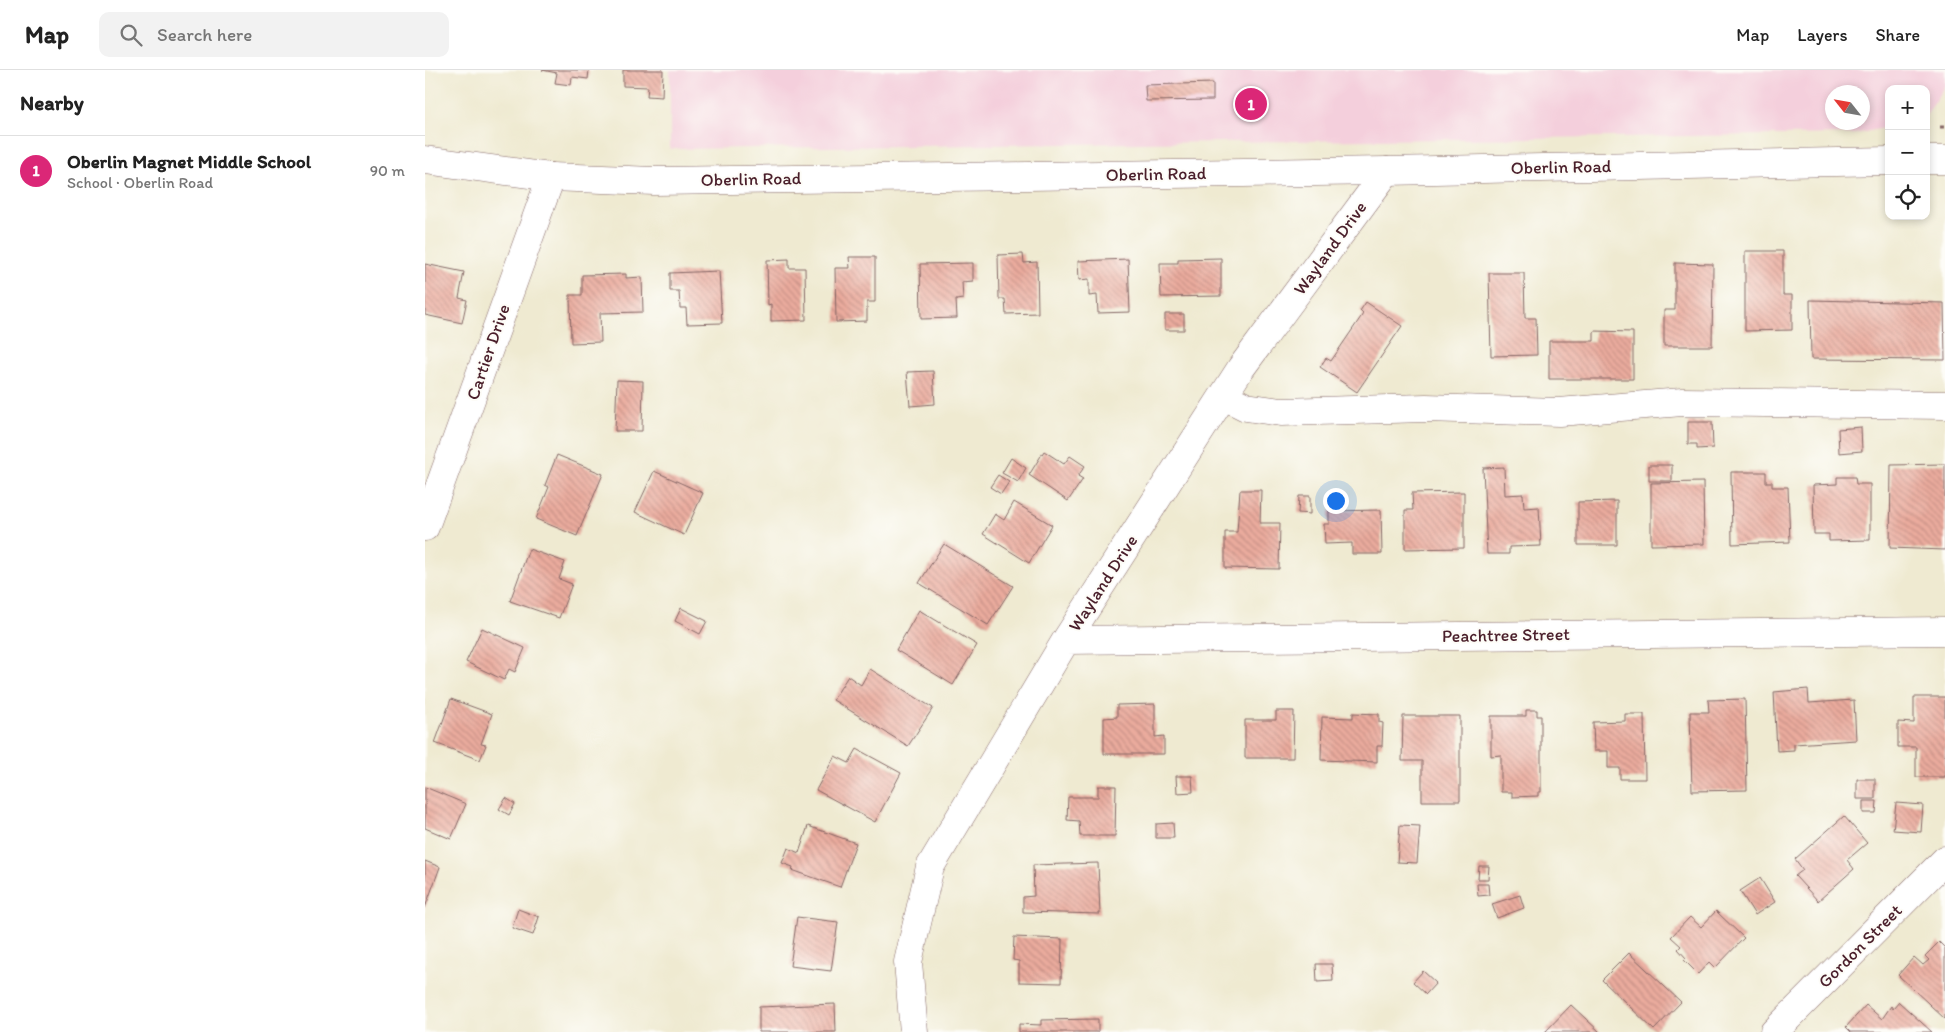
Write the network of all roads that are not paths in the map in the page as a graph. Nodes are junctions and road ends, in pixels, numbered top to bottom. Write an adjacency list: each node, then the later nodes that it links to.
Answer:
1 (425, 160): 6 (street, Oberlin Road)
2 (1930, 160): 3 (street)
3 (1945, 160)
4 (1885, 161): 5 (street, Oberlin Road)
5 (1387, 171): 6 (street, Oberlin Road); 7 (street, Wayland Drive)
6 (551, 177): 9 (street, Cartier Drive)
7 (1225, 396): 8 (street); 11 (street, Wayland Drive)
8 (1945, 405)
9 (425, 528)
10 (1945, 631): 11 (street, Peachtree Street)
11 (1066, 640): 13 (street, Wayland Drive)
12 (1945, 860): 14 (street, Gordon Street)
13 (914, 1032)
14 (1774, 1032)

